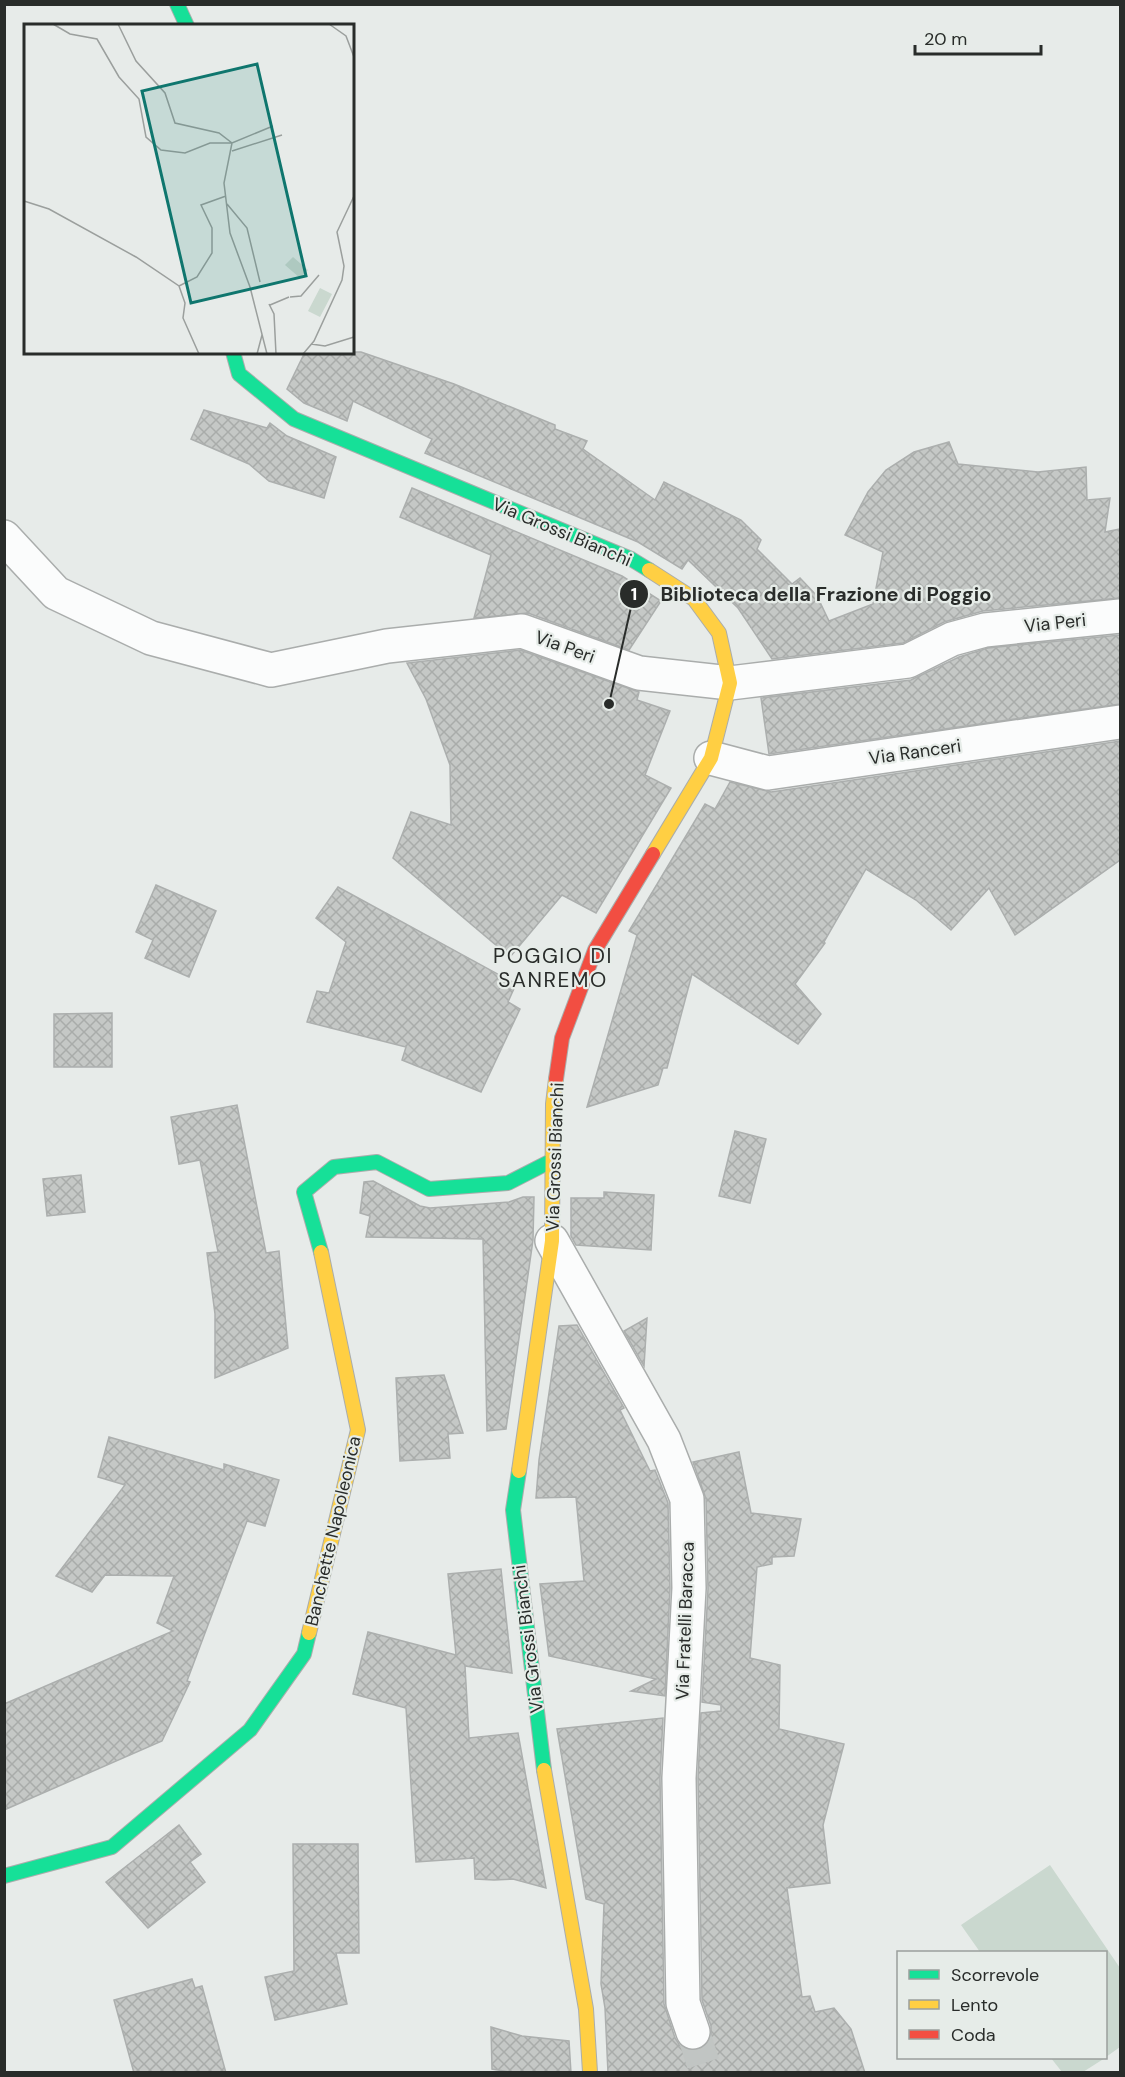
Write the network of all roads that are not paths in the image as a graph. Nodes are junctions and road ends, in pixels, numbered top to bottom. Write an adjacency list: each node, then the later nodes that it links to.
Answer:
1 (177, 4): 2 (main road)
2 (186, 24)
3 (233, 354): 6 (main road, Via Grossi Bianchi)
4 (4, 537): 6 (street, Via Peri)
5 (1120, 616): 6 (street, Via Peri)
6 (730, 683): 8 (main road, Via Grossi Bianchi)
7 (1120, 722): 8 (street, Via Ranceri)
8 (711, 758): 9 (main road, Via Grossi Bianchi)
9 (553, 1160): 10 (main road, Via Grossi Bianchi); 11 (main road, Banchette Napoleonica)
10 (552, 1241): 12 (street, Via Fratelli Baracca); 13 (main road, Via Grossi Bianchi)
11 (4, 1876)
12 (693, 2032)
13 (590, 2073)

